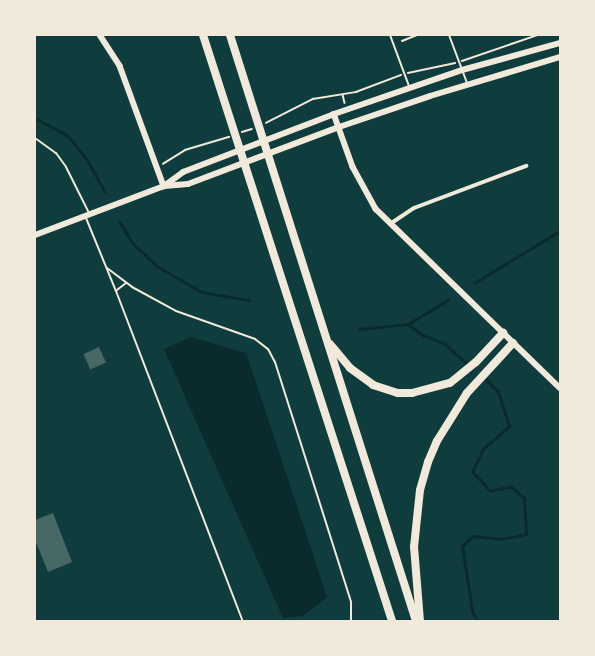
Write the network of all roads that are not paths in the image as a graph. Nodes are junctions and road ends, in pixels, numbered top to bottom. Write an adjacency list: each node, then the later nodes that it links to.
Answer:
1 (100, 35): 17 (street)
2 (203, 35): 30 (highway)
3 (230, 35): 25 (highway)
4 (390, 35): 12 (lane)
5 (417, 35): 7 (lane)
6 (449, 35): 10 (lane)
7 (402, 41)
8 (560, 43): 10 (main road)
9 (560, 57): 11 (main road)
10 (462, 70): 11 (lane); 12 (main road)
11 (467, 85): 14 (main road)
12 (409, 87): 13 (main road)
13 (334, 114): 14 (street); 17 (main road)
14 (339, 127): 17 (main road); 19 (street)
15 (35, 138): 18 (lane)
16 (526, 166): 19 (street)
17 (164, 186): 18 (main road)
18 (87, 215): 20 (main road); 21 (lane)
19 (390, 224): 24 (street)
20 (35, 235)
21 (107, 268): 22 (lane); 23 (lane)
22 (126, 283): 23 (lane); 29 (lane)
23 (116, 291): 28 (lane)
24 (502, 333): 25 (highway); 26 (street)
25 (326, 340): 31 (highway)
26 (513, 343): 27 (street); 32 (highway)
27 (560, 388)
28 (244, 621)
29 (351, 621)
30 (392, 621)
31 (416, 621)
32 (420, 621)

